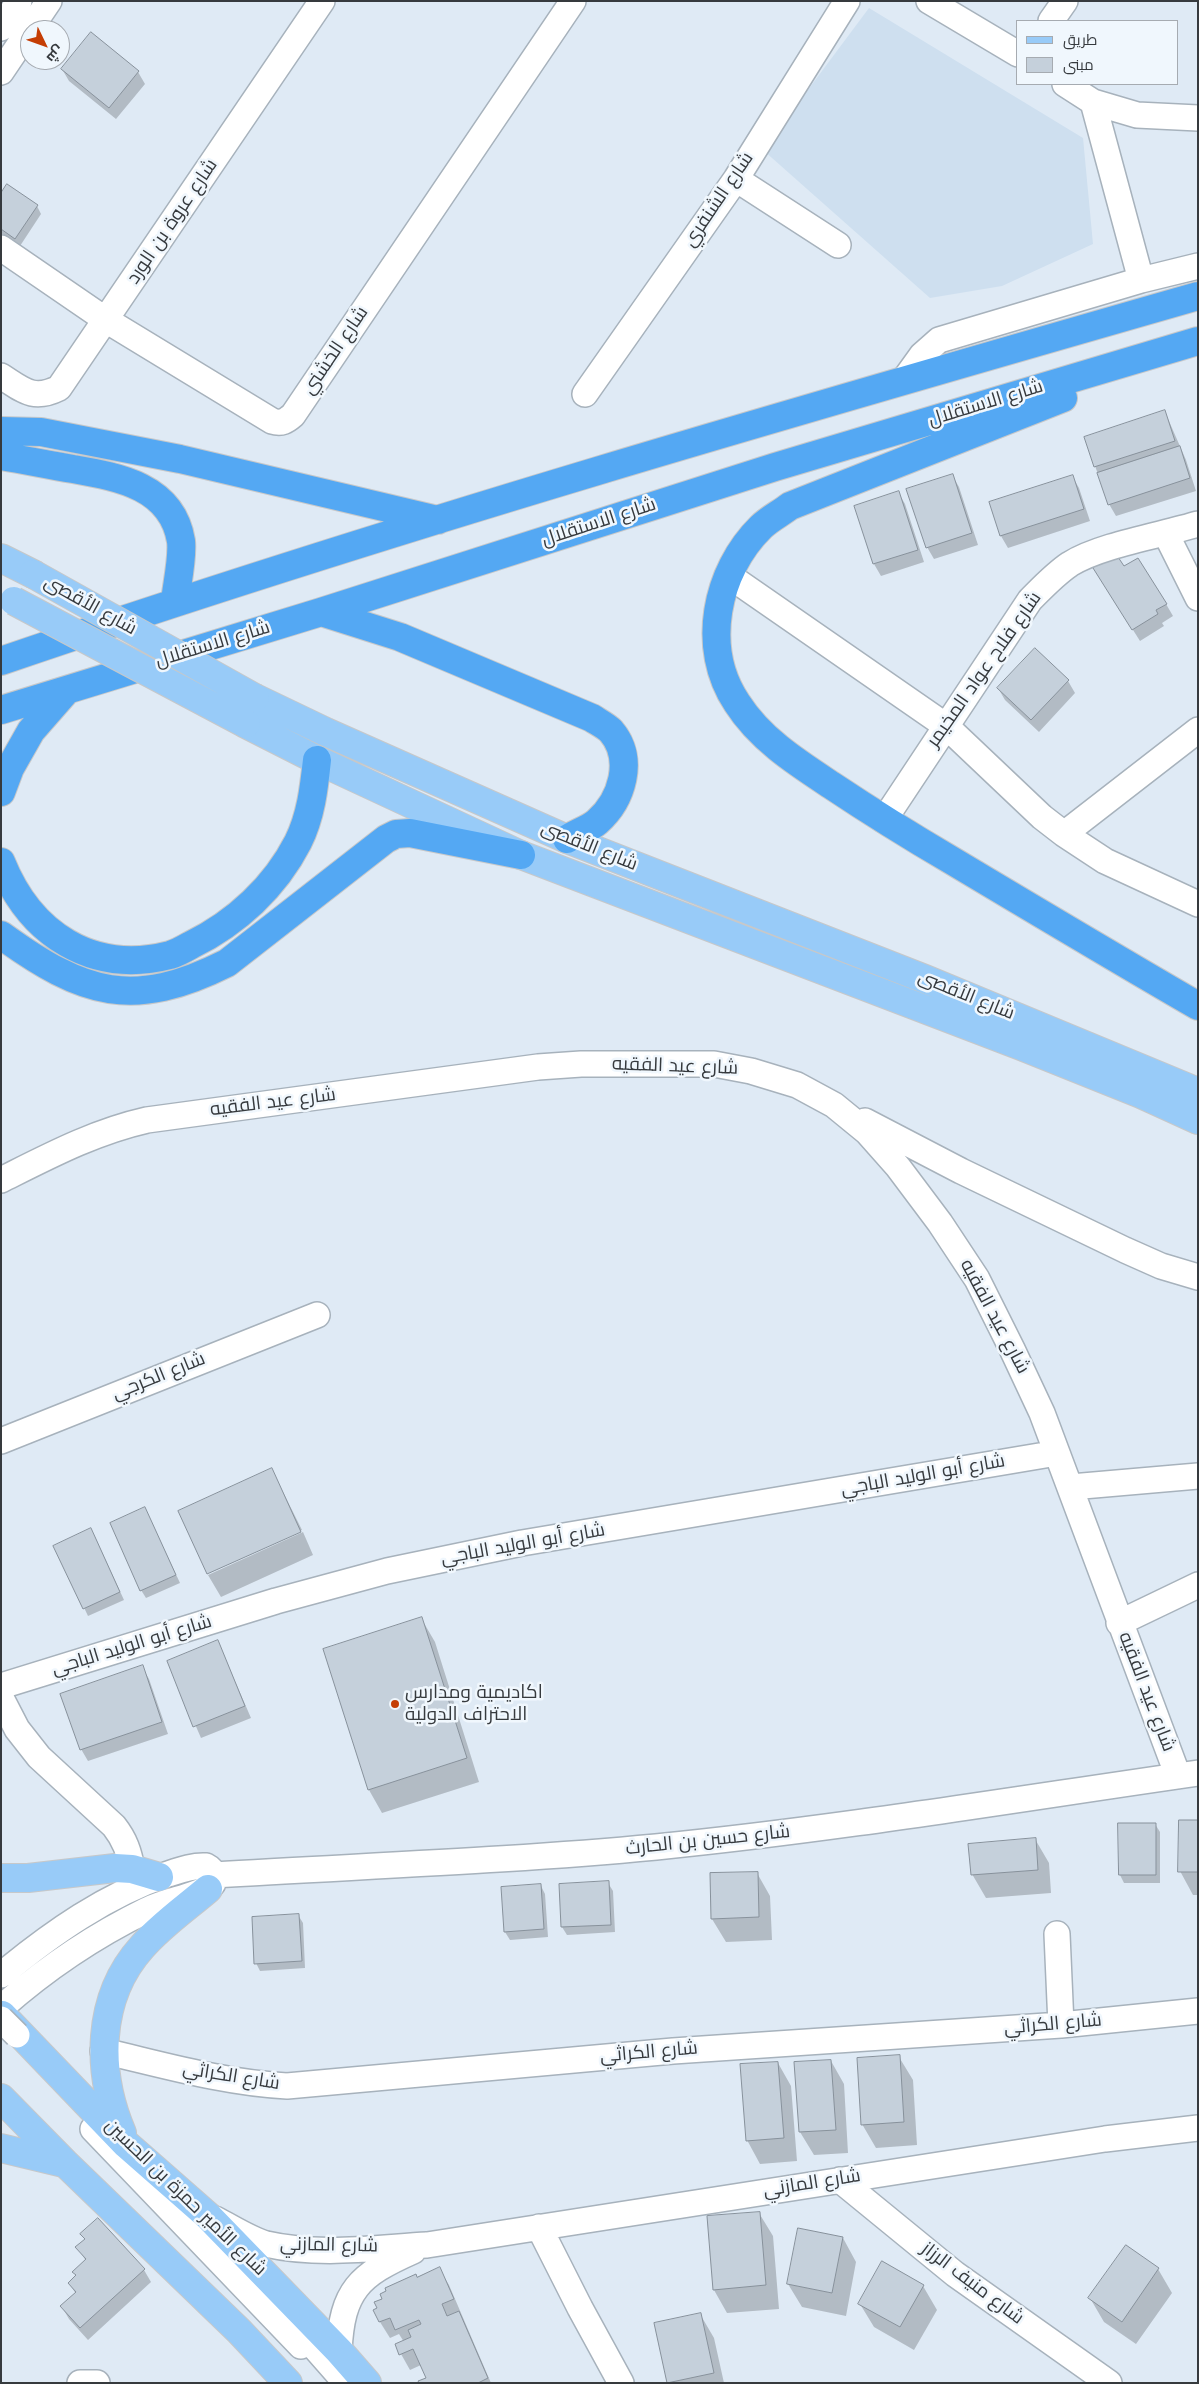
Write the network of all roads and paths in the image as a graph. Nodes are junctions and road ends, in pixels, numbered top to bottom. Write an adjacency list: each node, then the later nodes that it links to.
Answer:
1 (19, 1): 9 (street)
2 (49, 1): 11 (street)
3 (322, 1): 21 (street, شارع عروة بن الورد)
4 (573, 1): 21 (street, شارع الخشني)
5 (846, 1): 15 (street, شارع الشنفري)
6 (929, 1): 10 (street)
7 (1065, 1): 8 (street)
8 (1052, 20)
9 (1, 28)
10 (1016, 53)
11 (1, 72)
12 (1067, 85): 13 (street)
13 (1094, 102): 14 (street); 19 (street)
14 (1198, 118)
15 (736, 179): 16 (street); 26 (street, شارع الشنفري)
16 (838, 245)
17 (1, 248): 21 (street, شارع الخشني)
18 (1198, 266): 19 (street)
19 (1141, 280): 25 (street)
20 (1198, 296): 25 (highway)
21 (106, 320): 24 (street, شارع عروة بن الورد)
22 (1198, 341): 23 (highway, شارع الاستقلال)
23 (1118, 365): 33 (highway); 37 (highway, شارع الاستقلال)
24 (1, 376)
25 (904, 380): 29 (highway)
26 (585, 394)
27 (1, 431): 29 (highway)
28 (1, 456): 36 (highway)
29 (439, 520): 36 (highway)
30 (1198, 524): 31 (street, شارع فلاح عواد المخيمر)
31 (1166, 534): 35 (street); 41 (street, شارع فلاح عواد المخيمر)
32 (1, 558): 47 (main road, شارع الأقصى, bridge)
33 (728, 575): 41 (street); 45 (highway)
34 (8, 598): 43 (main road, شارع الأقصى, bridge)
35 (1198, 598)
36 (175, 601): 38 (highway)
37 (321, 612): 39 (highway, شارع الاستقلال); 47 (highway)
38 (1, 661)
39 (66, 690): 40 (highway, شارع الاستقلال); 44 (highway)
40 (1, 710)
41 (946, 726): 45 (street, شارع فلاح عواد المخيمر); 46 (street)
42 (1198, 730): 46 (street)
43 (317, 760): 48 (main road, شارع الأقصى); 49 (highway)
44 (1, 792)
45 (884, 820): 52 (highway)
46 (1064, 834): 50 (street)
47 (566, 839): 53 (main road, شارع الأقصى)
48 (521, 855): 51 (highway); 55 (main road, شارع الأقصى)
49 (1, 862)
50 (1198, 904)
51 (1, 936)
52 (1195, 1001)
53 (1198, 1092)
54 (834, 1105): 56 (street, شارع عيد الفقيه); 57 (street); 60 (street, شارع عيد الفقيه)
55 (1198, 1120)
56 (1, 1180)
57 (1198, 1278)
58 (317, 1315): 59 (street, شارع الكرجي)
59 (1, 1441)
60 (1057, 1453): 62 (street, شارع عيد الفقيه); 65 (street, شارع أبو الوليد الباجي)
61 (1198, 1476): 62 (street)
62 (1071, 1487): 64 (street, شارع عيد الفقيه)
63 (1198, 1586): 64 (street)
64 (1119, 1623): 67 (street, شارع عيد الفقيه)
65 (1, 1686)
66 (1, 1698): 68 (street)
67 (1188, 1775): 71 (street, شارع حسين بن الحارث)
68 (132, 1869): 69 (main road); 70 (main road)
69 (159, 1877): 71 (street, شارع حسين بن الحارث); 73 (street, شارع حسين بن الحارث)
70 (1, 1878)
71 (211, 1882): 74 (street, شارع حسين بن الحارث); 78 (main road)
72 (1057, 1934): 76 (street)
73 (1, 1975)
74 (1, 2008)
75 (1198, 2011): 76 (street, شارع الكراثي)
76 (1061, 2025): 78 (street, شارع الكراثي)
77 (6, 2029): 81 (main road, شارع الأمير حمزة بن الحسين); 92 (street); 93 (street)
78 (103, 2051): 81 (main road)
79 (1, 2098): 83 (main road)
80 (1198, 2128): 84 (street, شارع المازني)
81 (126, 2144): 85 (main road, شارع الأمير حمزة بن الحسين)
82 (1, 2148): 83 (main road)
83 (65, 2164): 91 (main road)
84 (840, 2180): 86 (street, شارع المازني); 96 (street, شارع منيف الرزاز)
85 (208, 2216): 87 (street, شارع المازني); 88 (main road, شارع الأمير حمزة بن الحسين)
86 (539, 2227): 87 (street, شارع المازني); 95 (street)
87 (427, 2245): 88 (street, شارع المازني)
88 (339, 2351): 94 (main road, شارع الأمير حمزة بن الحسين)
89 (80, 2383): 90 (street)
90 (97, 2383)
91 (288, 2383)
92 (333, 2383)
93 (346, 2383)
94 (367, 2383)
95 (621, 2383)
96 (1109, 2383)

